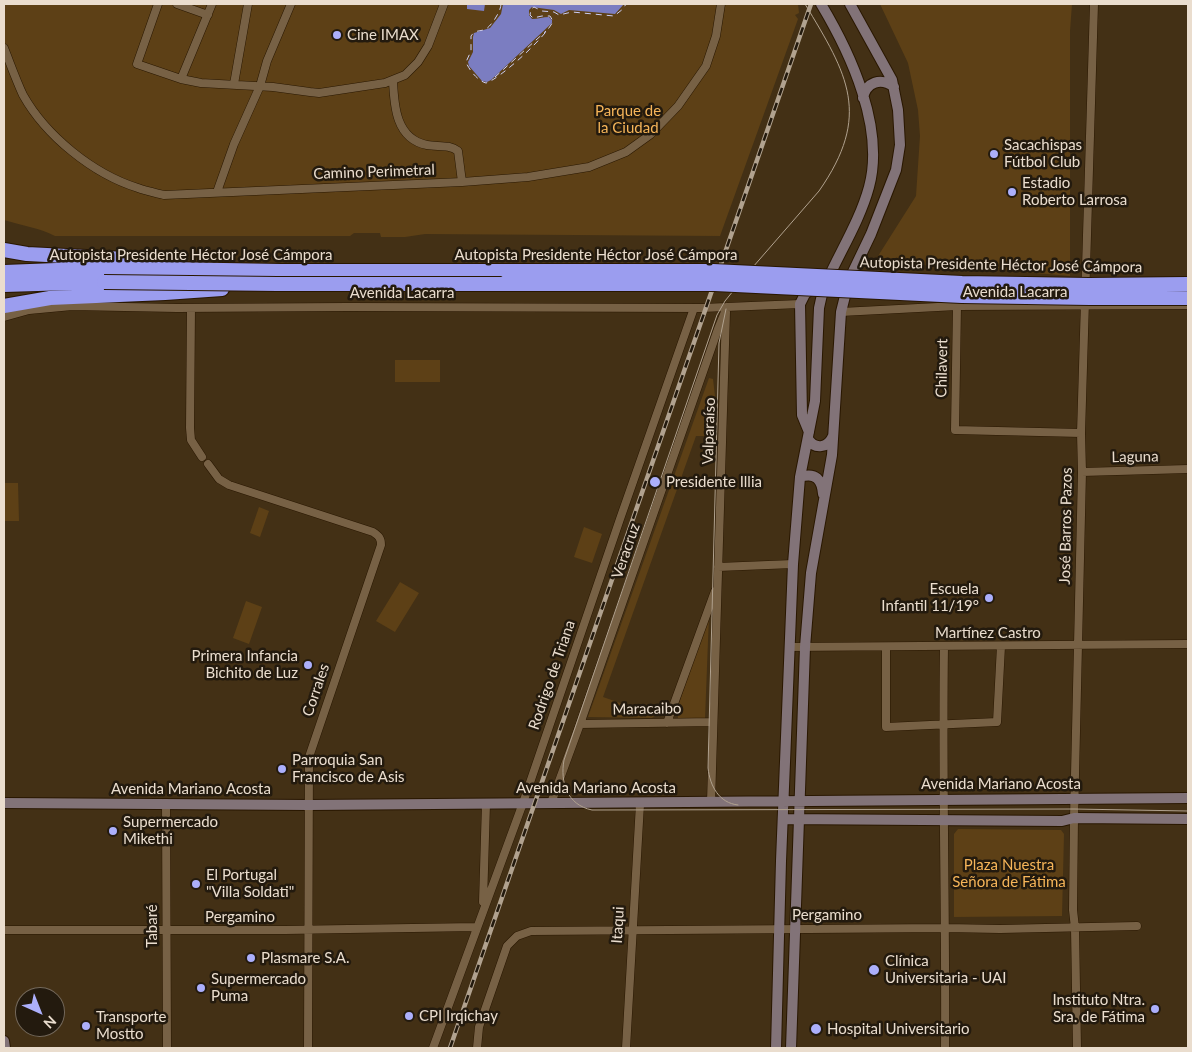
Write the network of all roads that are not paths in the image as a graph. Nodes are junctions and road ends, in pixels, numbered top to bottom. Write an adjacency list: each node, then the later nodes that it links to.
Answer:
1 (158, 4): 13 (street)
2 (177, 4): 11 (street)
3 (212, 4): 11 (street)
4 (248, 4): 15 (street)
5 (291, 4): 16 (street)
6 (444, 4): 14 (street)
7 (721, 4): 19 (street, Camino Perimetral)
8 (822, 4): 18 (main road)
9 (850, 4): 17 (main road)
10 (1094, 4): 32 (street, José Barros Pazos)
11 (208, 15): 13 (street)
12 (4, 48): 20 (street, Camino Perimetral)
13 (182, 79): 15 (street)
14 (393, 80): 16 (street); 19 (street)
15 (234, 84): 16 (street)
16 (260, 86): 20 (street)
17 (894, 87): 18 (main road); 36 (main road)
18 (863, 98): 24 (main road)
19 (462, 182): 20 (street, Camino Perimetral)
20 (217, 192)
21 (4, 250): 23 (highway)
22 (4, 272): 23 (highway, Autopista Presidente Héctor José Cámpora)
23 (279, 278): 25 (highway, Autopista Presidente Héctor José Cámpora, bridge); 26 (highway, Autopista Presidente Héctor José Cámpora, bridge); 27 (highway, Autopista Presidente Héctor José Cámpora, bridge); 30 (highway, bridge)
24 (827, 280): 28 (main road); 39 (main road)
25 (1188, 284)
26 (4, 285)
27 (1188, 298)
28 (800, 304): 35 (street, Avenida Lacarra); 39 (main road)
29 (1188, 305): 32 (street, Avenida Lacarra)
30 (4, 306)
31 (957, 306): 32 (street, Avenida Lacarra); 36 (street, Avenida Lacarra); 38 (street, Chilavert)
32 (1085, 306): 38 (street, José Barros Pazos)
33 (191, 308): 34 (street, Avenida Lacarra); 37 (street, Avenida Lacarra); 41 (street)
34 (694, 308): 35 (street, Avenida Lacarra); 71 (street, Rodrigo de Triana)
35 (727, 308): 48 (street, Valparaíso); 59 (street, Veracruz)
36 (841, 312): 40 (main road)
37 (4, 317)
38 (1081, 432): 44 (street, José Barros Pazos)
39 (808, 436): 40 (main road); 45 (main road)
40 (834, 436): 46 (main road)
41 (202, 457)
42 (208, 464): 73 (street, Corrales)
43 (1188, 469): 44 (street, Laguna)
44 (1082, 472): 52 (street, José Barros Pazos)
45 (800, 477): 46 (main road); 47 (main road)
46 (823, 503): 54 (main road)
47 (793, 564): 48 (street); 53 (main road)
48 (718, 567): 49 (street, Valparaíso)
49 (717, 584): 57 (street, Valparaíso); 58 (street, Valparaíso)
50 (1188, 644): 52 (street, Martínez Castro)
51 (1001, 646): 52 (street, Martínez Castro); 55 (street, Martínez Castro); 60 (street)
52 (1077, 646): 61 (street, José Barros Pazos)
53 (789, 647): 54 (street, Martínez Castro); 64 (main road)
54 (805, 647): 56 (street, Martínez Castro); 65 (main road)
55 (944, 647): 56 (street, Martínez Castro); 60 (street)
56 (886, 648): 60 (street)
57 (714, 722): 58 (street, Maracaibo); 66 (street, Valparaíso)
58 (667, 723): 59 (street, Maracaibo)
59 (580, 724): 69 (street, Veracruz)
60 (943, 724): 63 (street)
61 (1075, 798): 62 (main road, Avenida Mariano Acosta); 63 (main road, Avenida Mariano Acosta); 74 (street, José Barros Pazos)
62 (1188, 798)
63 (944, 800): 65 (main road, Avenida Mariano Acosta); 78 (street)
64 (784, 801): 65 (main road, Avenida Mariano Acosta); 66 (main road, Avenida Mariano Acosta); 76 (main road)
65 (800, 801): 77 (main road)
66 (711, 802): 72 (main road, Avenida Mariano Acosta)
67 (4, 803): 68 (main road, Avenida Mariano Acosta)
68 (166, 803): 73 (main road, Avenida Mariano Acosta); 88 (street, Tabaré)
69 (551, 803): 71 (main road, Avenida Mariano Acosta); 72 (main road, Avenida Mariano Acosta)
70 (486, 804): 71 (main road, Avenida Mariano Acosta); 73 (main road, Avenida Mariano Acosta); 79 (street)
71 (522, 804): 79 (street, Rodrigo de Triana)
72 (640, 804): 89 (street, Itaqui)
73 (309, 805): 86 (street, Corrales)
74 (1074, 818): 75 (main road); 78 (main road); 83 (street, José Barros Pazos)
75 (1188, 819)
76 (783, 820): 77 (main road); 84 (main road)
77 (799, 820): 78 (main road); 87 (main road)
78 (945, 820): 82 (street)
79 (482, 910): 81 (street, Rodrigo de Triana)
80 (1137, 926): 83 (street, Pergamino)
81 (476, 927): 86 (street, Pergamino); 94 (street, Rodrigo de Triana)
82 (946, 928): 83 (street, Pergamino); 87 (street, Pergamino); 99 (street)
83 (1075, 928): 100 (street, José Barros Pazos)
84 (779, 929): 87 (street, Pergamino); 89 (street, Pergamino); 97 (main road)
85 (4, 930): 88 (street, Pergamino)
86 (308, 930): 88 (street, Pergamino); 93 (street, Corrales)
87 (794, 930): 98 (main road)
88 (166, 931): 92 (street, Tabaré)
89 (631, 932): 95 (street, Pergamino); 96 (street, Itaqui)
90 (4, 1042): 91 (main road)
91 (4, 1048)
92 (167, 1048)
93 (308, 1048)
94 (433, 1048)
95 (477, 1048)
96 (626, 1048)
97 (776, 1048)
98 (791, 1048)
99 (945, 1048)
100 (1077, 1048)

